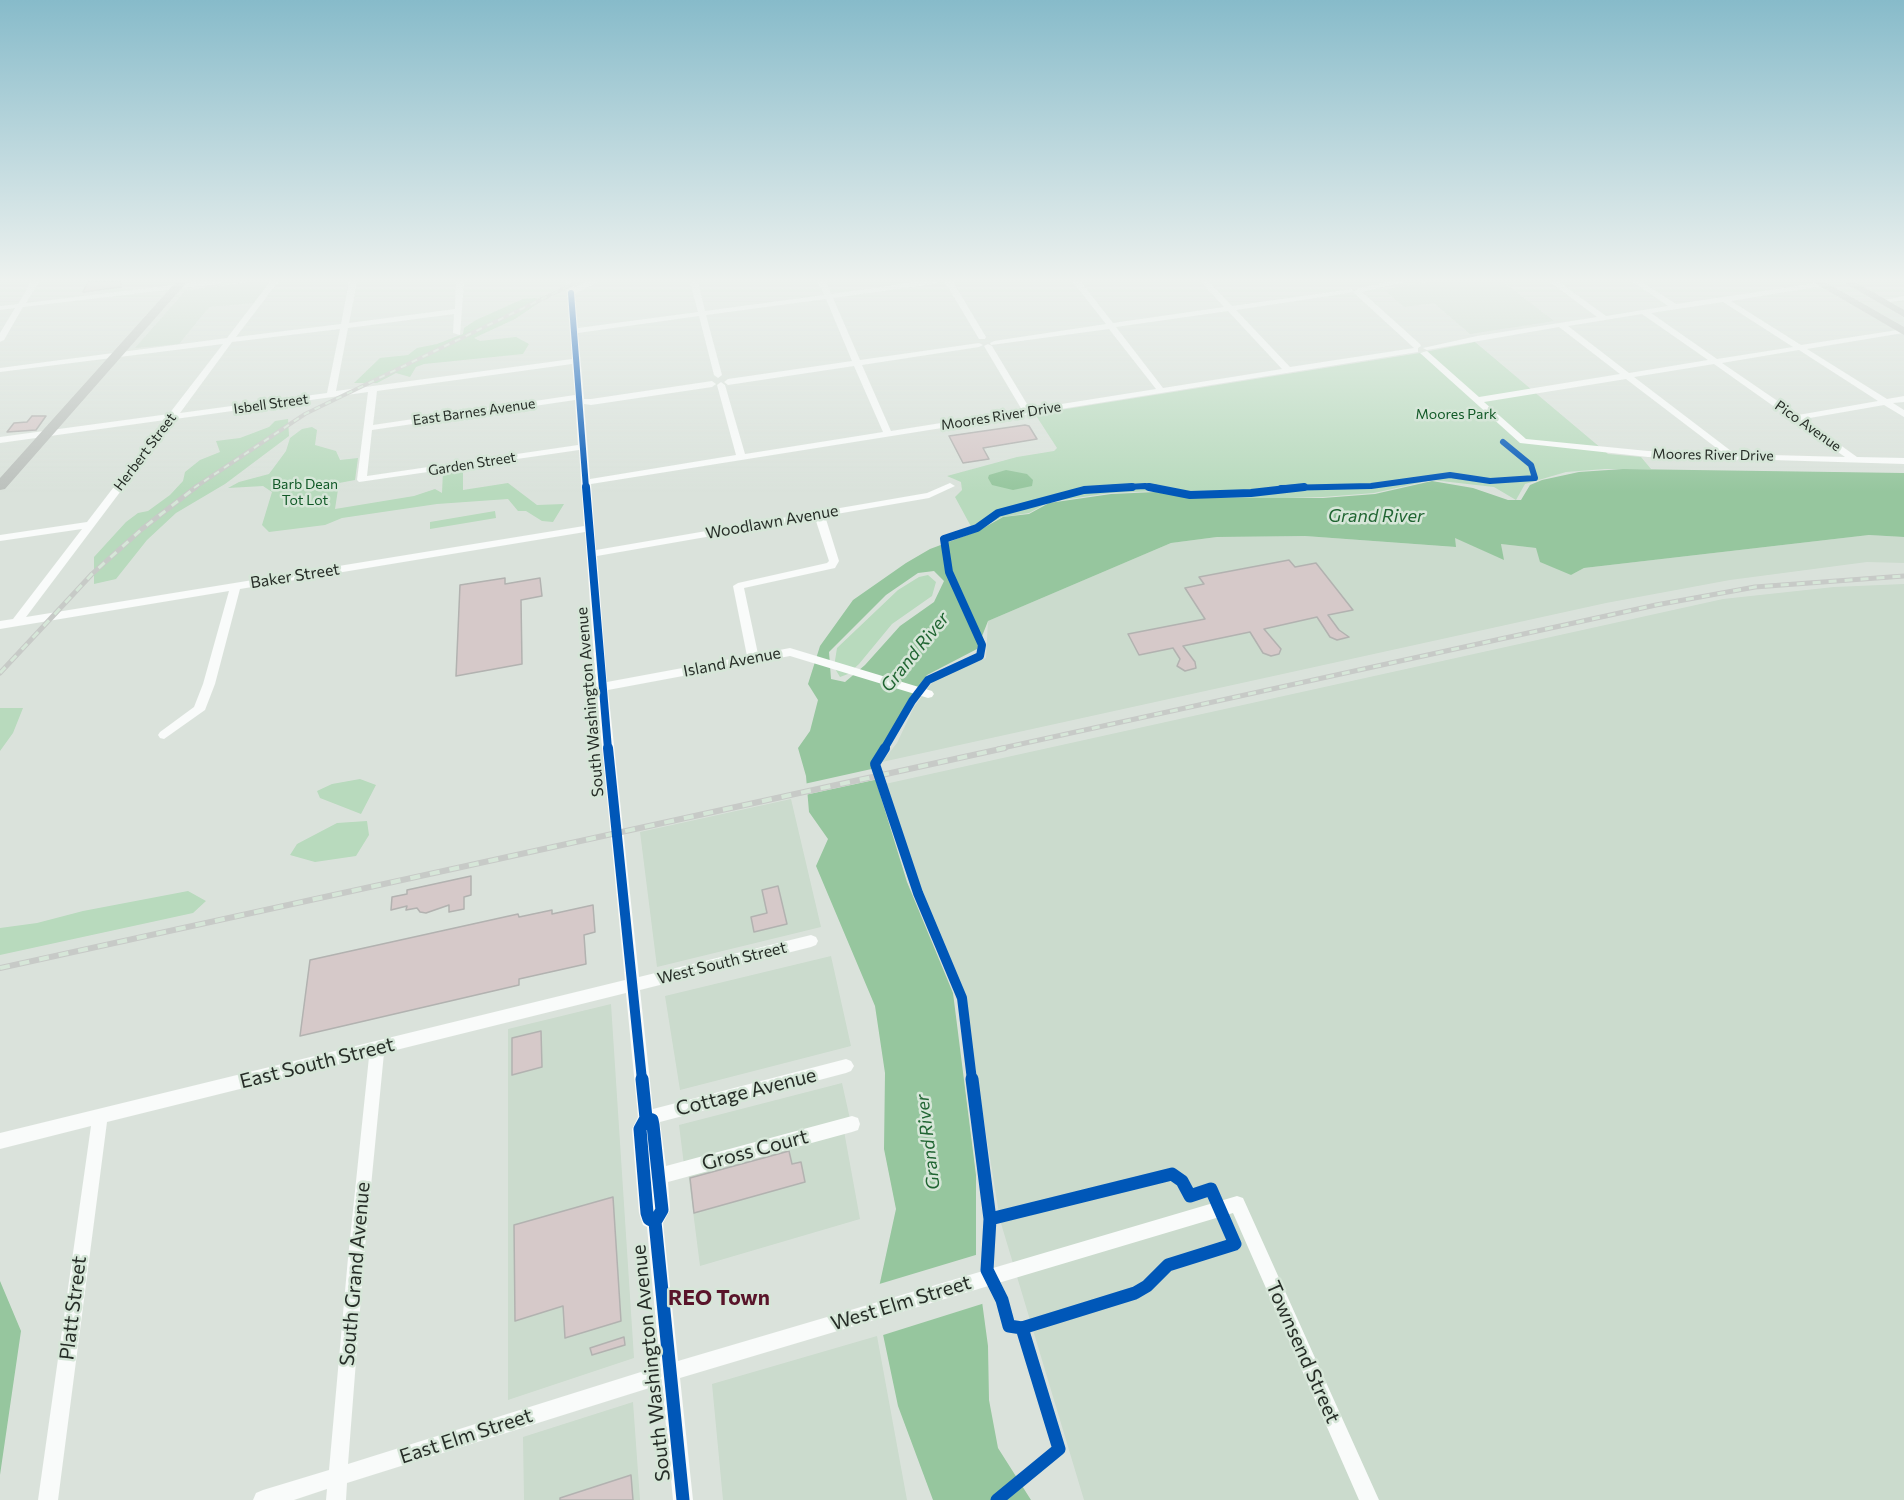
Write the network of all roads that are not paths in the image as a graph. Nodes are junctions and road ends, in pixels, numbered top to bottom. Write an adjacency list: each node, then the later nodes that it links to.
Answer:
1 (136, 352): 17 (street)
2 (222, 352): 34 (street, Herbert Street)
3 (339, 352): 27 (street)
4 (576, 352): 19 (street, South Washington Avenue)
5 (712, 352): 24 (street)
6 (852, 352): 18 (street)
7 (910, 352): 18 (street, East Barnes Avenue)
8 (992, 352): 32 (street)
9 (1132, 352): 26 (street)
10 (1271, 352): 22 (street)
11 (1402, 352): 22 (street, Moores River Drive)
12 (1424, 352): 30 (street)
13 (1595, 352): 23 (street)
14 (1700, 352): 20 (street, Pico Avenue)
15 (1784, 352): 20 (street)
16 (1807, 352): 31 (street)
17 (120, 354): 21 (street); 37 (main road)
18 (855, 360): 24 (street, East Barnes Avenue); 38 (street)
19 (577, 361): 25 (street, Isbell Street); 28 (street, South Washington Avenue)
20 (1716, 363): 23 (street); 35 (street, Pico Avenue)
21 (0, 370)
22 (1288, 370): 26 (street, Moores River Drive)
23 (1628, 377): 30 (street); 42 (street)
24 (719, 380): 28 (street, East Barnes Avenue); 41 (street)
25 (373, 389): 27 (street, Isbell Street); 36 (street)
26 (1161, 390): 32 (street, Moores River Drive)
27 (331, 396): 34 (street, Isbell Street)
28 (580, 399): 36 (street, East Barnes Avenue); 40 (street, South Washington Avenue)
29 (1904, 399): 31 (street)
30 (1478, 400): 42 (street, Moores River Drive)
31 (1886, 402): 33 (street); 35 (street)
32 (1027, 411): 38 (street, Moores River Drive)
33 (1904, 414)
34 (172, 417): 37 (street, Isbell Street); 49 (street, Herbert Street)
35 (1796, 418): 43 (street, Pico Avenue)
36 (368, 428): 40 (street, Garden Street)
37 (47, 434): 39 (street, Isbell Street); 46 (main road)
38 (888, 434): 41 (street, Moores River Drive)
39 (0, 440)
40 (583, 447): 45 (street, South Washington Avenue)
41 (741, 457): 45 (street, Moores River Drive)
42 (1735, 458): 43 (street, Moores River Drive)
43 (1853, 458): 44 (street, Moores River Drive)
44 (1904, 461)
45 (587, 482): 50 (street, South Washington Avenue)
46 (0, 486)
47 (950, 486): 48 (street, Woodlawn Avenue)
48 (819, 514): 52 (street, Woodlawn Avenue); 56 (street)
49 (90, 525): 51 (street); 54 (street, Herbert Street)
50 (590, 528): 52 (street, South Washington Avenue); 53 (street, Baker Street)
51 (0, 538)
52 (592, 554): 57 (street, South Washington Avenue)
53 (236, 586): 54 (street, Baker Street); 59 (street)
54 (16, 623): 55 (street, Baker Street)
55 (0, 625)
56 (753, 658): 57 (street, Island Avenue); 58 (street, Island Avenue)
57 (602, 687): 61 (street, South Washington Avenue)
58 (928, 694)
59 (164, 735)
60 (811, 941): 61 (street, West South Street)
61 (633, 984): 62 (street, East South Street); 65 (street, South Washington Avenue)
62 (377, 1048): 64 (street, East South Street); 72 (street, South Grand Avenue)
63 (846, 1066): 65 (street, Cottage Avenue)
64 (100, 1116): 67 (street, East South Street); 73 (street, Platt Street)
65 (646, 1118): 68 (street, South Washington Avenue); 70 (street, South Washington Avenue)
66 (852, 1124): 68 (street, Gross Court)
67 (0, 1141)
68 (659, 1176): 70 (street, South Washington Avenue)
69 (1237, 1204): 71 (street, West Elm Street); 77 (street, Townsend Street)
70 (655, 1222): 71 (street, South Washington Avenue)
71 (670, 1372): 72 (street, East Elm Street); 76 (street, South Washington Avenue)
72 (338, 1476): 74 (street, East Elm Street); 75 (street, South Grand Avenue)
73 (48, 1500)
74 (263, 1500)
75 (336, 1500)
76 (683, 1500)
77 (1369, 1500)

